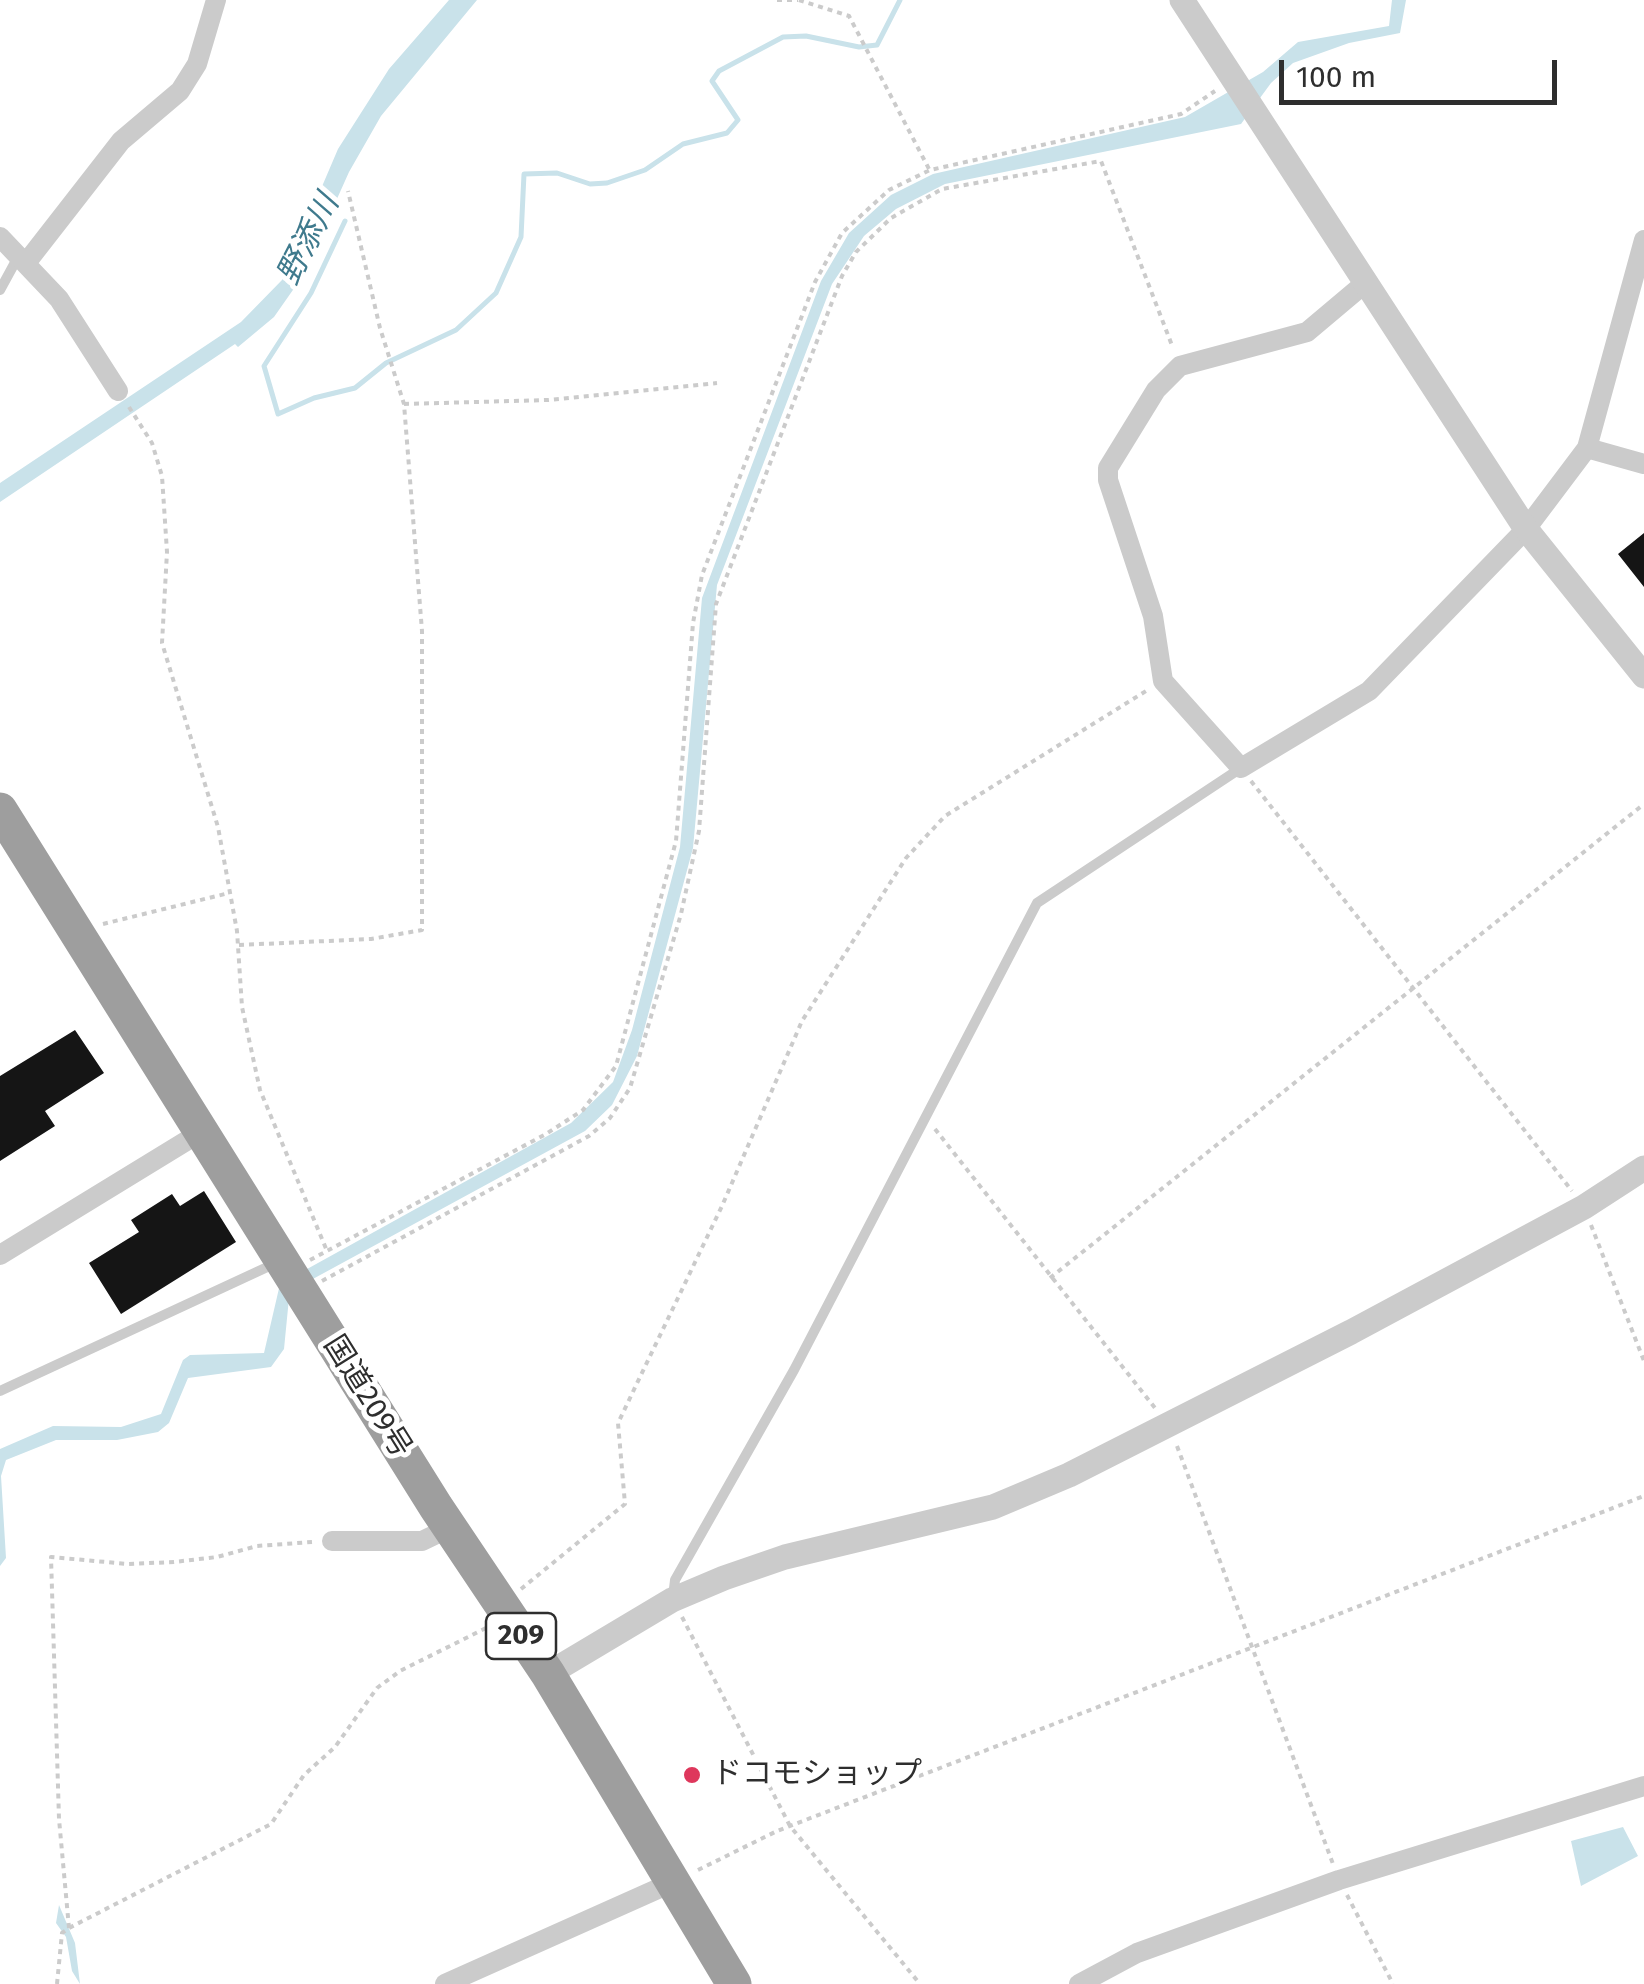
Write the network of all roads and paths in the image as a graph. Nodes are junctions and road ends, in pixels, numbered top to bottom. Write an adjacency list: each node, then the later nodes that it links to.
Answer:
1 (216, 0): 10 (street)
2 (776, 0): 3 (path)
3 (798, 0): 6 (path)
4 (1182, 0): 5 (street)
5 (1232, 78): 6 (path); 11 (street)
6 (930, 170): 27 (path)
7 (348, 191): 16 (path)
8 (0, 238): 10 (street)
9 (1644, 240): 17 (street)
10 (22, 260): 12 (lane); 15 (street)
11 (1364, 284): 13 (street); 19 (street)
12 (0, 290)
13 (1180, 366): 21 (street); 34 (path)
14 (717, 383): 16 (path)
15 (118, 391): 25 (path)
16 (404, 404): 27 (path)
17 (1588, 448): 18 (street); 19 (street)
18 (1644, 464)
19 (1526, 528): 20 (street); 22 (street)
20 (1644, 676)
21 (1163, 681): 22 (street); 43 (path)
22 (1241, 768): 28 (path); 29 (lane)
23 (1644, 804): 28 (path)
24 (0, 810): 26 (highway, 国道209号 / 209)
25 (229, 893): 26 (path); 27 (path)
26 (75, 930): 30 (highway, 国道209号 / 209)
27 (239, 945)
28 (1415, 986): 32 (path); 35 (path)
29 (926, 1117): 35 (path); 42 (lane)
30 (201, 1132): 33 (street); 34 (highway, 国道209号 / 209)
31 (1644, 1168): 32 (street)
32 (1584, 1206): 36 (path); 38 (street)
33 (0, 1255)
34 (296, 1277): 37 (lane); 40 (highway, 国道209号 / 209)
35 (1050, 1278): 38 (path)
36 (1644, 1361)
37 (0, 1391)
38 (1169, 1425): 42 (street); 44 (path)
39 (1644, 1496): 44 (path)
40 (450, 1528): 41 (street); 43 (highway, 国道209号 / 209)
41 (332, 1541): 50 (path)
42 (672, 1600): 45 (street); 47 (path)
43 (504, 1611): 45 (highway, 国道209号 / 209); 50 (path)
44 (1251, 1648): 47 (path); 48 (path)
45 (548, 1674): 49 (highway, 国道209号 / 209)
46 (1644, 1786): 48 (street)
47 (790, 1826): 49 (path); 54 (path)
48 (1339, 1880): 55 (street); 56 (path)
49 (671, 1883): 52 (street); 53 (highway, 国道209号 / 209)
50 (69, 1928): 51 (path)
51 (58, 1984)
52 (445, 1984)
53 (734, 1984)
54 (920, 1984)
55 (1079, 1984)
56 (1393, 1984)

